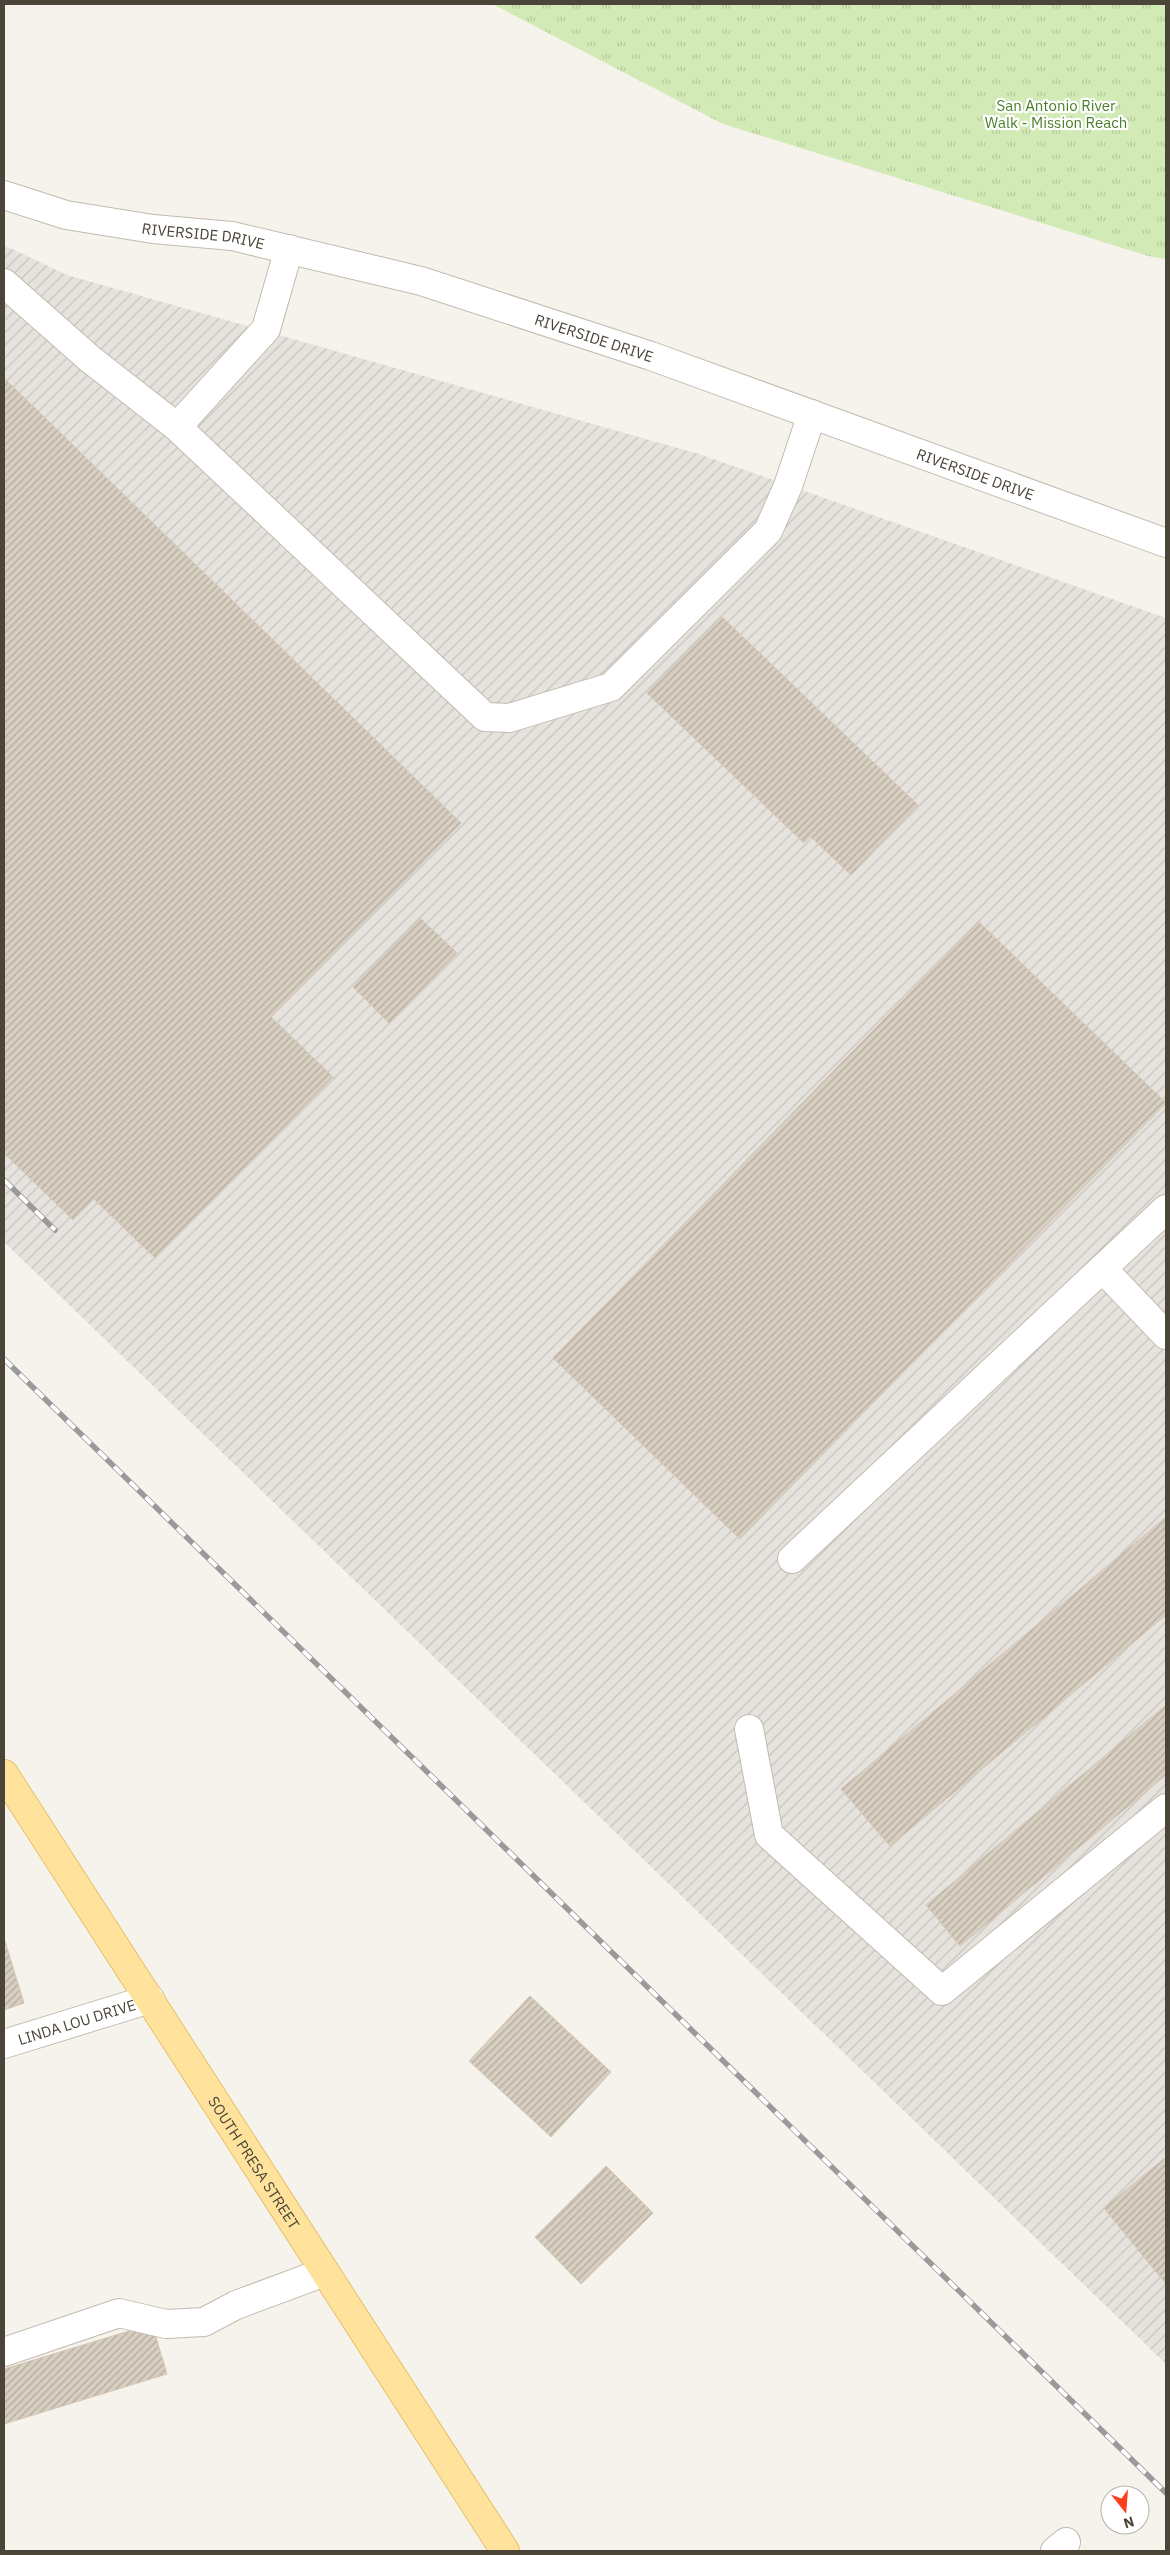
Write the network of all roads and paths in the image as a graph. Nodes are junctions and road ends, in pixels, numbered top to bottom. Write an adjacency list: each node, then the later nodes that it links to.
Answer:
1 (4, 195): 2 (street, RIVERSIDE DRIVE)
2 (289, 249): 4 (street, RIVERSIDE DRIVE); 5 (street)
3 (4, 283): 5 (street)
4 (812, 414): 5 (street); 6 (street, RIVERSIDE DRIVE)
5 (177, 427)
6 (1166, 543)
7 (1166, 1209): 8 (street)
8 (1103, 1269): 9 (street); 10 (street)
9 (1166, 1335)
10 (792, 1559)
11 (748, 1729): 13 (street)
12 (4, 1774): 14 (main road, SOUTH PRESA STREET)
13 (1166, 1808)
14 (150, 1999): 15 (street, LINDA LOU DRIVE); 16 (main road, SOUTH PRESA STREET)
15 (4, 2044)
16 (326, 2272): 17 (street); 18 (main road, SOUTH PRESA STREET)
17 (4, 2352)
18 (505, 2551)

